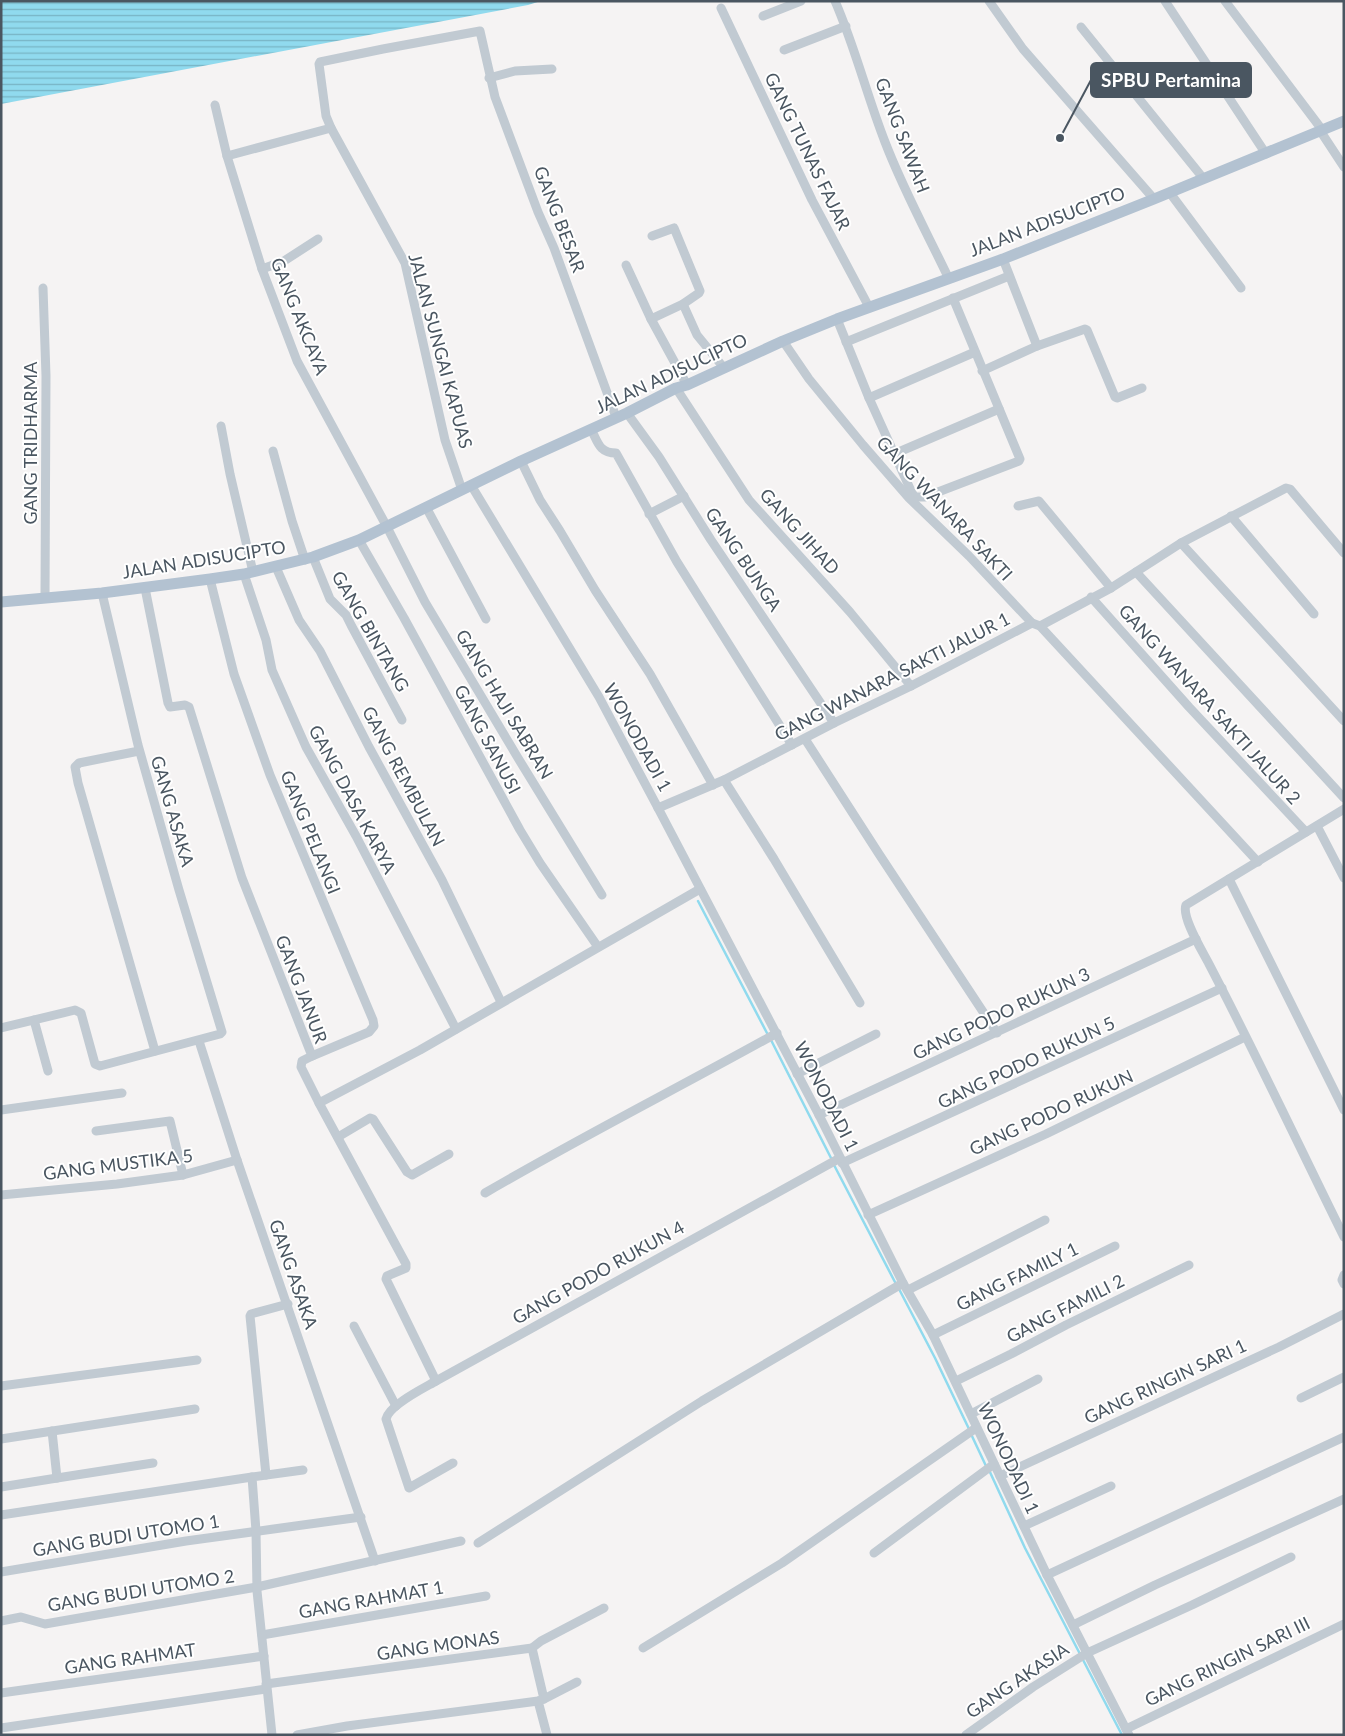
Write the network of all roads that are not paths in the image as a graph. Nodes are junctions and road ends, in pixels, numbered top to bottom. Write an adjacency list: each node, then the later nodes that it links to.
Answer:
1 (801, 1): 7 (street)
2 (835, 1): 8 (street, GANG SAWAH)
3 (989, 1): 23 (street)
4 (1165, 1): 18 (street)
5 (1224, 1): 17 (street)
6 (721, 8): 35 (street, GANG TUNAS FAJAR)
7 (762, 16)
8 (846, 26): 10 (street); 30 (street, GANG SAWAH)
9 (1081, 27): 21 (street)
10 (784, 50)
11 (323, 61): 13 (street, GANG BESAR); 16 (street, JALAN SUNGAI KAPUAS)
12 (552, 69): 13 (street)
13 (490, 78): 48 (street, GANG BESAR)
14 (215, 105): 19 (street, GANG AKCAYA)
15 (1344, 122): 17 (main road, JALAN ADISUCIPTO)
16 (331, 128): 19 (street); 54 (street, JALAN SUNGAI KAPUAS)
17 (1322, 131): 18 (main road, JALAN ADISUCIPTO); 20 (street)
18 (1266, 154): 21 (main road, JALAN ADISUCIPTO)
19 (227, 156): 28 (street, GANG AKCAYA)
20 (1344, 167)
21 (1203, 178): 22 (main road, JALAN ADISUCIPTO)
22 (1170, 193): 23 (main road, JALAN ADISUCIPTO); 32 (street)
23 (1154, 199): 26 (main road, JALAN ADISUCIPTO)
24 (652, 236): 34 (street)
25 (318, 239): 28 (street)
26 (1003, 258): 29 (street); 30 (main road, JALAN ADISUCIPTO)
27 (626, 265): 36 (street, GANG JIHAD)
28 (262, 269): 60 (street, GANG AKCAYA)
29 (1009, 276): 33 (street); 40 (street)
30 (948, 278): 35 (main road, JALAN ADISUCIPTO)
31 (43, 288): 72 (street, GANG TRIDHARMA)
32 (1241, 288)
33 (953, 298): 39 (street); 41 (street)
34 (683, 304): 36 (street); 42 (street)
35 (869, 306): 37 (main road, JALAN ADISUCIPTO)
36 (651, 319): 44 (street, GANG JIHAD)
37 (837, 319): 38 (main road, JALAN ADISUCIPTO); 39 (street)
38 (783, 341): 42 (main road, JALAN ADISUCIPTO); 77 (street, GANG WANARA SAKTI)
39 (846, 342): 46 (street)
40 (1037, 346): 43 (street); 45 (street)
41 (974, 352): 43 (street); 46 (street)
42 (724, 368): 44 (main road, JALAN ADISUCIPTO)
43 (982, 371): 47 (street)
44 (682, 387): 48 (main road, JALAN ADISUCIPTO); 78 (street, GANG JIHAD)
45 (1142, 388)
46 (869, 398): 52 (street)
47 (999, 409): 52 (street); 52 (street)
48 (622, 415): 50 (main road, JALAN ADISUCIPTO); 55 (street, GANG BUNGA)
49 (221, 426): 67 (street, GANG DASA KARYA)
50 (591, 429): 53 (main road, JALAN ADISUCIPTO); 58 (street)
51 (273, 451): 64 (street, GANG BINTANG)
52 (894, 454)
53 (521, 460): 54 (main road, JALAN ADISUCIPTO); 86 (street)
54 (467, 487): 57 (main road, JALAN ADISUCIPTO); 88 (street, WONODADI 1)
55 (684, 496): 58 (street); 81 (street, GANG BUNGA)
56 (1018, 506): 70 (street)
57 (426, 507): 60 (main road, JALAN ADISUCIPTO); 76 (street)
58 (649, 514): 83 (street)
59 (1231, 516): 62 (street); 63 (street); 75 (street)
60 (387, 527): 61 (main road, JALAN ADISUCIPTO); 96 (street, GANG HAJI SABRAN)
61 (359, 540): 64 (main road, JALAN ADISUCIPTO); 98 (street, GANG SANUSI)
62 (1181, 543): 66 (street); 80 (street)
63 (1344, 553)
64 (309, 559): 65 (main road, JALAN ADISUCIPTO); 79 (street, GANG BINTANG)
65 (276, 567): 67 (main road, JALAN ADISUCIPTO); 100 (street, GANG REMBULAN)
66 (1136, 572): 70 (street); 87 (street)
67 (249, 573): 68 (main road, JALAN ADISUCIPTO); 104 (street, GANG DASA KARYA)
68 (210, 579): 69 (main road, JALAN ADISUCIPTO); 111 (street, GANG PELANGI)
69 (145, 588): 71 (main road, JALAN ADISUCIPTO); 111 (street, GANG JANUR)
70 (1111, 588): 73 (street)
71 (102, 593): 72 (main road, JALAN ADISUCIPTO); 84 (street, GANG ASAKA)
72 (45, 598): 74 (main road, JALAN ADISUCIPTO)
73 (1091, 598): 77 (street); 91 (street, GANG WANARA SAKTI JALUR 2)
74 (1, 602)
75 (1314, 614)
76 (486, 619)
77 (1036, 624): 78 (street, GANG WANARA SAKTI JALUR 1); 92 (street, GANG WANARA SAKTI JALUR 1)
78 (911, 686): 81 (street, GANG WANARA SAKTI JALUR 1)
79 (402, 720)
80 (1344, 721)
81 (834, 723): 82 (street, GANG WANARA SAKTI JALUR 1)
82 (805, 739): 83 (street, GANG WANARA SAKTI JALUR 1); 106 (street)
83 (792, 745): 85 (street, GANG WANARA SAKTI JALUR 1)
84 (139, 751): 109 (street, GANG ASAKA); 110 (street)
85 (724, 780): 86 (street, GANG WANARA SAKTI JALUR 1); 101 (street)
86 (713, 785): 88 (street, GANG WANARA SAKTI JALUR 1)
87 (1344, 798)
88 (658, 808): 95 (street, WONODADI 1)
89 (1344, 809): 90 (street)
90 (1317, 826): 91 (street); 93 (street)
91 (1306, 832): 92 (street)
92 (1258, 862): 94 (street)
93 (1344, 878)
94 (1229, 879): 97 (street); 117 (street)
95 (700, 888): 98 (street); 105 (street, WONODADI 1)
96 (602, 895)
97 (1196, 939): 99 (street); 106 (street, GANG PODO RUKUN 3)
98 (598, 947): 100 (street)
99 (1222, 988): 108 (street); 123 (street, GANG PODO RUKUN 5)
100 (501, 1002): 104 (street)
101 (860, 1003)
102 (34, 1020): 103 (street); 110 (street); 112 (street)
103 (1, 1028)
104 (456, 1029): 115 (street)
105 (776, 1033): 113 (street, WONODADI 1); 125 (street)
106 (997, 1033): 118 (street, GANG PODO RUKUN 3)
107 (876, 1034): 113 (street)
108 (1246, 1037): 127 (street, GANG PODO RUKUN); 129 (street)
109 (199, 1041): 110 (street); 122 (street, GANG ASAKA)
110 (155, 1051)
111 (312, 1056): 115 (street, GANG JANUR)
112 (48, 1071)
113 (797, 1074): 118 (street, WONODADI 1)
114 (122, 1093): 116 (street)
115 (319, 1103): 120 (street, GANG JANUR)
116 (1, 1110)
117 (1344, 1110)
118 (819, 1115): 123 (street, WONODADI 1)
119 (96, 1131): 124 (street)
120 (338, 1137): 121 (street); 142 (street, GANG JANUR)
121 (448, 1154)
122 (238, 1160): 124 (street, GANG MUSTIKA 5); 135 (street, GANG ASAKA)
123 (840, 1160): 127 (street, WONODADI 1); 142 (street, GANG PODO RUKUN 4)
124 (183, 1175): 126 (street, GANG MUSTIKA 5)
125 (485, 1193)
126 (1, 1195)
127 (868, 1215): 134 (street, WONODADI 1)
128 (1045, 1220): 134 (street)
129 (1344, 1236)
130 (1115, 1246): 138 (street, GANG FAMILY 1)
131 (1189, 1265): 143 (street, GANG FAMILI 2)
132 (1344, 1275): 133 (street)
133 (1344, 1284)
134 (905, 1286): 138 (street, WONODADI 1); 169 (street)
135 (288, 1304): 157 (street); 165 (street, GANG ASAKA)
136 (1344, 1314): 158 (street, GANG RINGIN SARI 1)
137 (354, 1326): 146 (street)
138 (933, 1335): 143 (street, WONODADI 1)
139 (197, 1360): 144 (street)
140 (1344, 1377): 145 (street)
141 (1038, 1379): 148 (street)
142 (436, 1381): 146 (street, GANG PODO RUKUN 4)
143 (956, 1381): 148 (street, WONODADI 1)
144 (1, 1386)
145 (1301, 1398)
146 (396, 1406): 154 (street)
147 (195, 1409): 150 (street)
148 (971, 1414): 149 (street, WONODADI 1)
149 (976, 1428): 155 (street, WONODADI 1); 183 (street)
150 (52, 1431): 152 (street); 160 (street)
151 (1344, 1437): 174 (street)
152 (1, 1439)
153 (153, 1463): 160 (street)
154 (453, 1463)
155 (990, 1466): 158 (street, WONODADI 1); 170 (street)
156 (303, 1470): 157 (street)
157 (266, 1475): 159 (street)
158 (1000, 1476): 166 (street, WONODADI 1)
159 (252, 1477): 164 (street); 167 (street)
160 (57, 1478): 162 (street)
161 (1111, 1486): 166 (street)
162 (1, 1487)
163 (1344, 1499): 180 (street)
164 (3, 1514)
165 (361, 1516): 167 (street, GANG BUDI UTOMO 1); 172 (street, GANG ASAKA)
166 (1024, 1526): 174 (street, WONODADI 1)
167 (256, 1531): 173 (street, GANG BUDI UTOMO 1); 175 (street)
168 (460, 1541): 172 (street, GANG BUDI UTOMO 2)
169 (478, 1543)
170 (874, 1553)
171 (1291, 1557): 184 (street, GANG AKASIA)
172 (375, 1560): 175 (street, GANG BUDI UTOMO 2)
173 (1, 1572)
174 (1047, 1575): 180 (street, WONODADI 1)
175 (257, 1587): 178 (street, GANG BUDI UTOMO 2); 181 (street)
176 (486, 1596): 181 (street, GANG RAHMAT 1)
177 (604, 1608): 182 (street, GANG MONAS)
178 (1, 1621)
179 (1344, 1624): 191 (street, GANG RINGIN SARI III)
180 (1072, 1625): 184 (street, WONODADI 1)
181 (262, 1635): 185 (street)
182 (532, 1648): 187 (street, GANG MONAS); 189 (street)
183 (643, 1648)
184 (1086, 1653): 191 (street, WONODADI 1); 195 (street, GANG AKASIA)
185 (264, 1656): 187 (street); 188 (street, GANG RAHMAT)
186 (577, 1682): 189 (street)
187 (266, 1686): 190 (street, GANG MONAS); 192 (street)
188 (1, 1693)
189 (541, 1700): 193 (street); 194 (street)
190 (1, 1728)
191 (1127, 1732)
192 (272, 1735)
193 (297, 1735)
194 (547, 1735)
195 (966, 1735)

